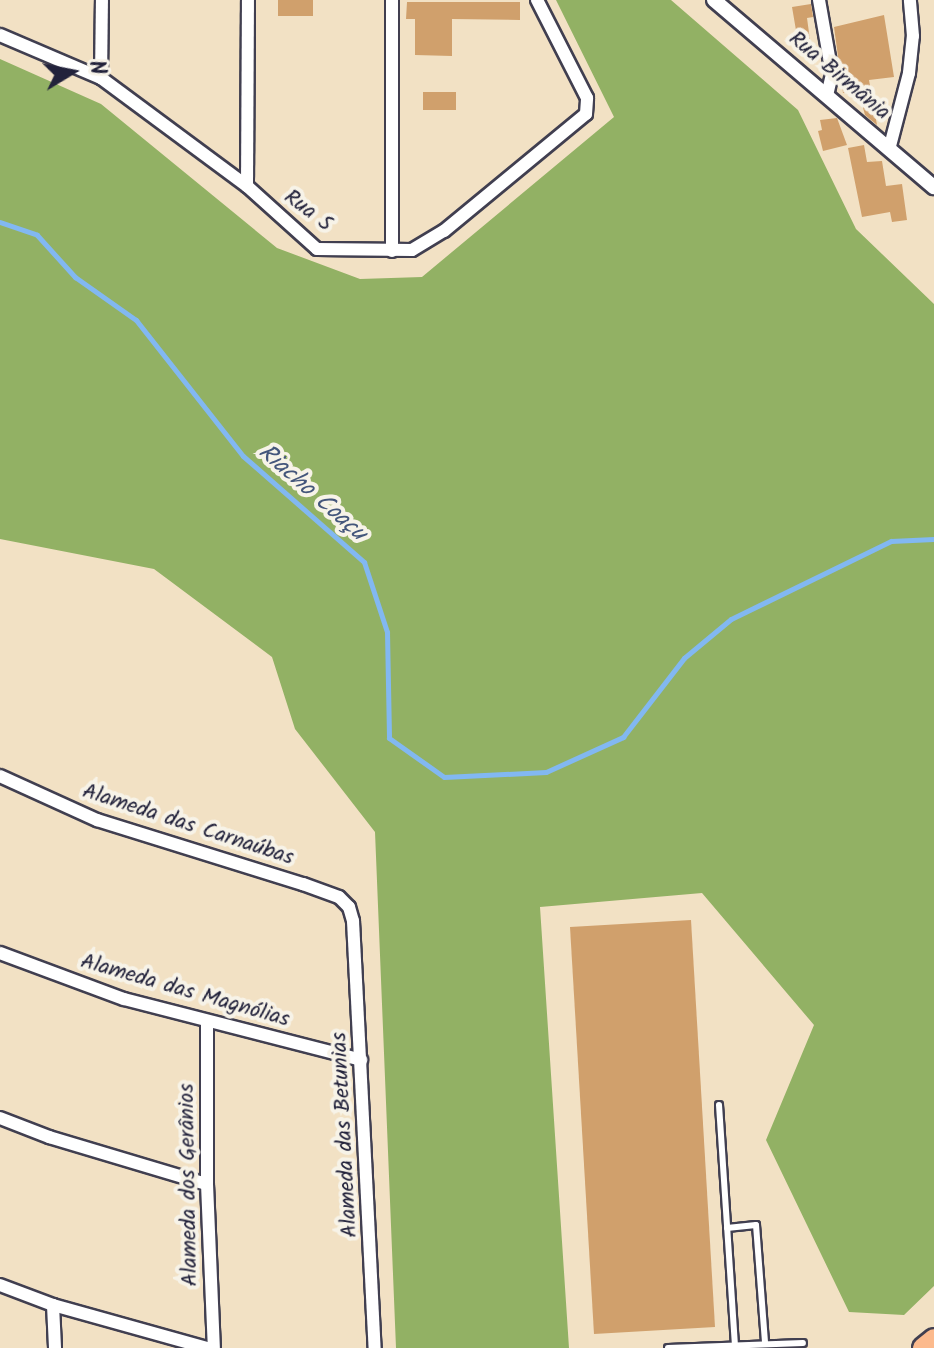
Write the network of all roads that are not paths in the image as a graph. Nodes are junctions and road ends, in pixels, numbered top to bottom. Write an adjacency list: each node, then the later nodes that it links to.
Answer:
1 (102, 0): 9 (street)
2 (248, 0): 12 (street)
3 (392, 0): 14 (street)
4 (537, 0): 14 (street, Rua S)
5 (714, 0): 10 (street, Rua Birmânia)
6 (819, 0): 10 (street)
7 (910, 0): 11 (street)
8 (0, 35): 9 (street, Rua S)
9 (101, 78): 12 (street, Rua S)
10 (827, 95): 11 (street, Rua Birmânia)
11 (890, 146): 13 (street, Rua Birmânia)
12 (247, 186): 14 (street, Rua S)
13 (934, 187)
14 (392, 251)
15 (0, 776): 16 (street, Alameda das Carnaúbas)
16 (353, 921): 19 (street, Alameda das Betunias)
17 (0, 953): 18 (street, Alameda das Magnólias)
18 (207, 1022): 19 (street, Alameda das Magnólias); 22 (street, Alameda dos Gerânios)
19 (361, 1060): 33 (street, Alameda das Betunias)
20 (719, 1105): 23 (lane)
21 (0, 1118): 22 (street)
22 (207, 1184): 32 (street, Alameda dos Gerânios)
23 (727, 1228): 27 (lane); 29 (lane)
24 (0, 1285): 25 (street)
25 (53, 1305): 30 (street); 31 (street)
26 (934, 1339): 35 (highway)
27 (765, 1342): 28 (lane); 29 (lane)
28 (803, 1343)
29 (735, 1346): 34 (lane)
30 (55, 1348)
31 (207, 1348)
32 (214, 1348)
33 (375, 1348)
34 (668, 1348)
35 (923, 1348)

